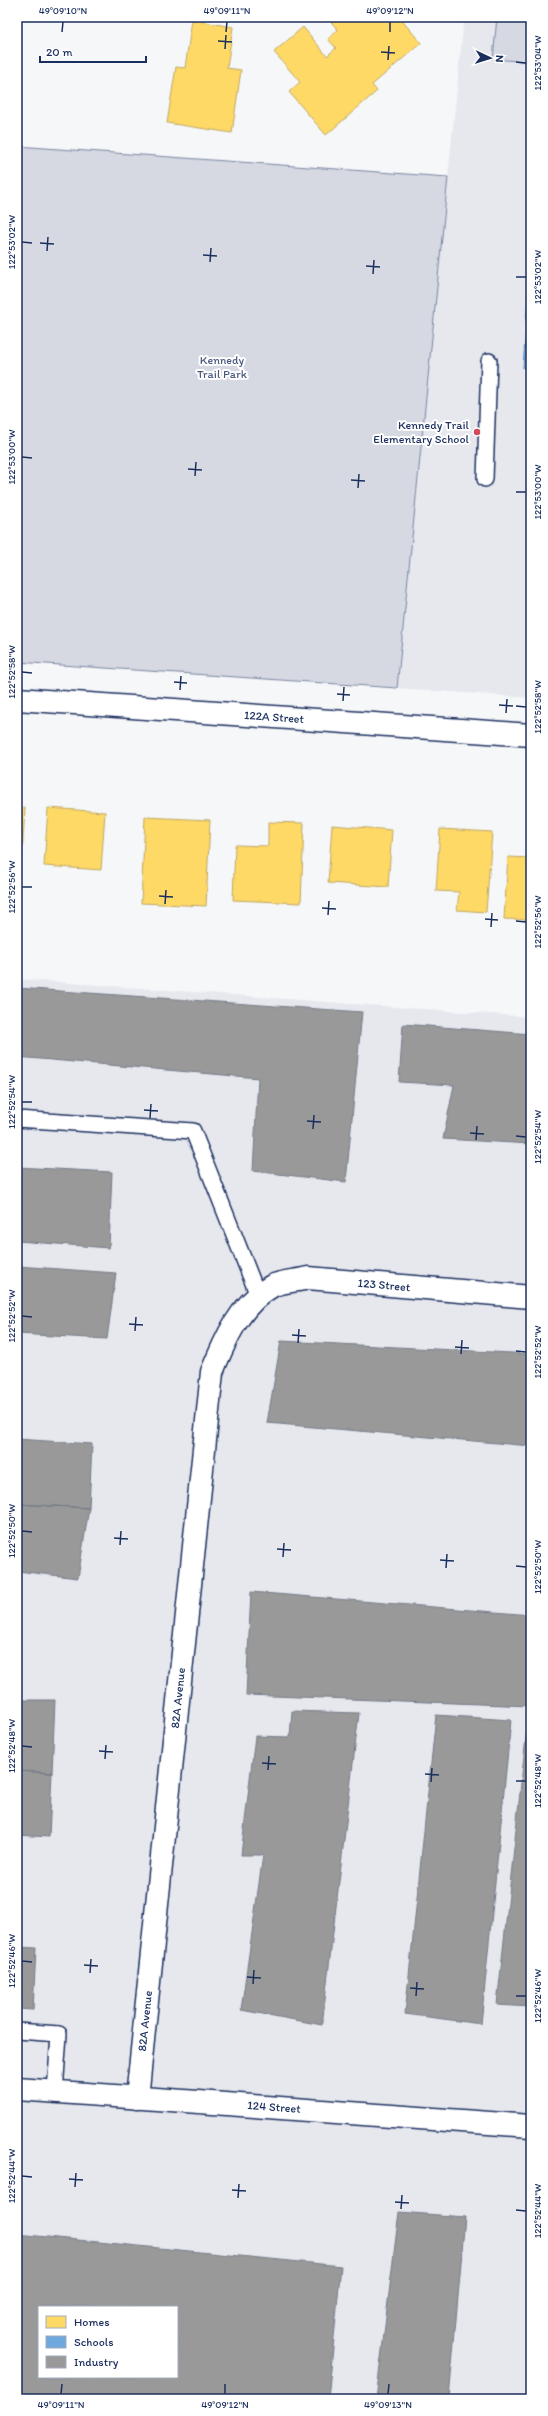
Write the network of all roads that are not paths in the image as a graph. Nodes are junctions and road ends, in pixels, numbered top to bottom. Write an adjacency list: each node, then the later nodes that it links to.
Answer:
1 (489, 361): 2 (lane)
2 (485, 479)
3 (17, 699): 4 (street, 122A Street)
4 (531, 735)
5 (17, 1119): 7 (lane)
6 (531, 1297): 7 (street, 123 Street)
7 (253, 1303): 11 (street, 82A Avenue)
8 (17, 2031): 10 (lane)
9 (17, 2089): 10 (street, 124 Street)
10 (55, 2092): 11 (street, 124 Street)
11 (137, 2098): 12 (street, 124 Street)
12 (531, 2126)

